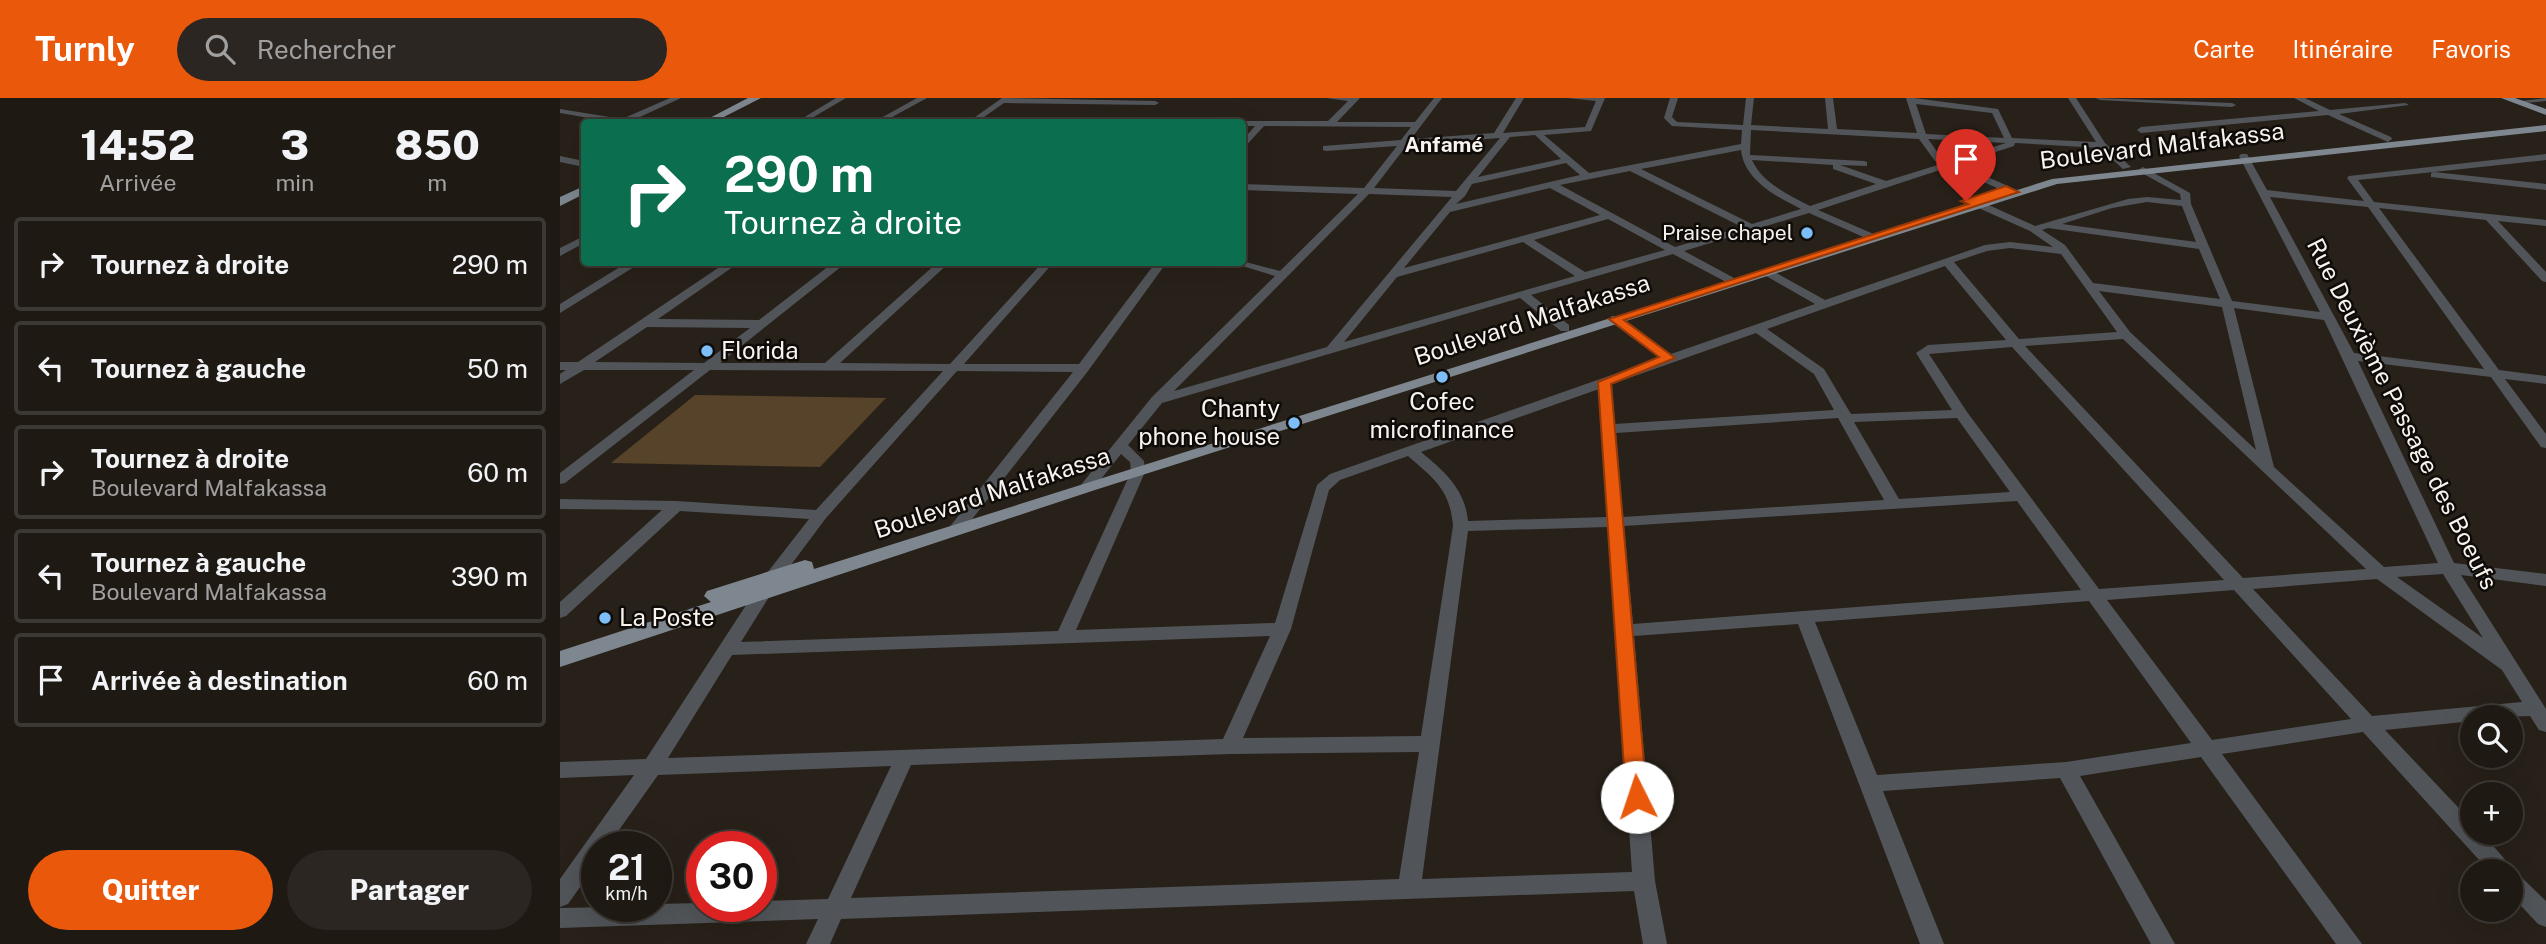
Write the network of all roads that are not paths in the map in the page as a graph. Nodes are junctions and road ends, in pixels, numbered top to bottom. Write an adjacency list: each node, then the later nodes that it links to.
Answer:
1 (677, 98): 30 (street)
2 (756, 98): 31 (main road)
3 (765, 98): 32 (main road)
4 (842, 98): 33 (street)
5 (923, 98): 34 (street)
6 (1330, 98): 7 (street)
7 (1356, 98): 40 (street)
8 (1438, 98): 41 (street)
9 (1520, 98): 47 (street)
10 (1571, 98): 20 (street)
11 (1674, 98): 43 (street)
12 (1750, 98): 43 (street)
13 (1829, 98): 46 (street)
14 (2072, 98): 53 (street)
15 (2100, 98): 25 (street)
16 (2298, 98): 26 (street)
17 (2388, 98): 26 (street)
18 (2506, 98): 27 (main road)
19 (1005, 99): 23 (street); 35 (street)
20 (1601, 99): 45 (street)
21 (2521, 99): 22 (street); 27 (main road)
22 (2546, 99)
23 (1158, 100): 36 (street)
24 (1911, 100): 48 (street); 51 (street)
25 (2229, 102): 37 (street)
26 (2325, 110): 37 (street); 49 (street)
27 (2546, 110)
28 (562, 112): 29 (street)
29 (605, 119)
30 (630, 119)
31 (713, 119)
32 (722, 119)
33 (805, 119)
34 (884, 119)
35 (976, 119)
36 (1137, 119)
37 (2239, 119): 44 (street)
38 (1246, 123): 39 (street)
39 (1262, 123): 40 (street); 52 (street)
40 (1331, 124): 41 (street)
41 (1416, 125): 50 (street)
42 (2541, 126): 49 (main road); 57 (main road, Boulevard Malfakassa)
43 (1748, 128): 46 (street); 54 (street)
44 (2141, 130)
45 (1536, 132): 47 (street); 60 (street)
46 (1833, 133): 48 (street)
47 (1503, 134): 50 (street); 71 (street)
48 (1923, 138): 51 (street); 65 (street)
49 (2388, 139): 57 (main road)
50 (1405, 141): 55 (street); 77 (street)
51 (2011, 141): 53 (street); 65 (street)
52 (1246, 142)
53 (2102, 145): 68 (street)
54 (1746, 146): 56 (street); 67 (street)
55 (1326, 148)
56 (1746, 157): 61 (street); 88 (street)
57 (2244, 157): 68 (main road, Boulevard Malfakassa); 80 (street, Rue Deuxième Passage des Boeufs)
58 (2546, 157): 69 (street)
59 (560, 159): 62 (street)
60 (1567, 160): 70 (street); 71 (street)
61 (1818, 161): 64 (street); 73 (street)
62 (581, 163)
63 (581, 164): 66 (street)
64 (1864, 164)
65 (1949, 166): 73 (street); 78 (street)
66 (560, 167)
67 (1630, 167): 70 (street); 93 (street)
68 (2134, 169): 78 (main road, Boulevard Malfakassa); 85 (street)
69 (2409, 171): 76 (street); 86 (street)
70 (1587, 176): 72 (street)
71 (1472, 181): 81 (street)
72 (1552, 185): 87 (street); 89 (street)
73 (1887, 185): 88 (street)
74 (581, 186): 82 (main road)
75 (1246, 187): 77 (street)
76 (2546, 187)
77 (1368, 189): 81 (street); 113 (street)
78 (2010, 190): 84 (main road, Boulevard Malfakassa); 95 (main road, Boulevard Malfakassa)
79 (581, 192): 83 (main road)
80 (2263, 193): 86 (street); 123 (street, Rue Deuxième Passage des Boeufs)
81 (1462, 194): 87 (street)
82 (560, 196)
83 (560, 202)
84 (1978, 204): 94 (street); 95 (main road, Boulevard Malfakassa)
85 (2186, 204): 92 (street); 100 (street)
86 (2372, 205): 90 (street); 140 (street)
87 (1450, 209): 114 (street)
88 (1814, 209): 93 (street); 95 (street)
89 (1608, 216): 96 (street); 101 (street)
90 (2490, 218): 91 (street); 117 (street)
91 (2546, 223)
92 (2050, 226): 94 (street); 100 (street)
93 (1751, 228): 101 (street)
94 (2034, 229): 102 (street)
95 (1868, 235): 112 (main road, Boulevard Malfakassa); 116 (main road, Boulevard Malfakassa)
96 (1524, 238): 114 (street); 115 (street)
97 (581, 242): 99 (street)
98 (581, 242): 103 (street)
99 (560, 243)
100 (2203, 246): 120 (street)
101 (1674, 250): 115 (street); 116 (street)
102 (2064, 251): 104 (street); 118 (street)
103 (560, 253)
104 (1949, 263): 121 (street); 130 (street)
105 (1246, 265): 113 (street)
106 (630, 266): 122 (street)
107 (729, 266): 125 (street)
108 (837, 266): 126 (street)
109 (941, 266): 136 (street)
110 (1045, 266): 138 (street)
111 (1159, 266): 139 (street)
112 (1765, 271): 116 (main road, Boulevard Malfakassa); 121 (street)
113 (1280, 274): 144 (street)
114 (1395, 274): 131 (street)
115 (1583, 276): 119 (street)
116 (1728, 279): 124 (main road, Boulevard Malfakassa); 127 (main road, Boulevard Malfakassa)
117 (2546, 279)
118 (2090, 286): 120 (street); 129 (street)
119 (1522, 294): 127 (street); 131 (street)
120 (2227, 303): 123 (street); 152 (street)
121 (1823, 304): 128 (street)
122 (560, 309)
123 (2328, 317): 132 (street, Rue Deuxième Passage des Boeufs)
124 (1615, 319): 133 (street); 151 (main road, Boulevard Malfakassa)
125 (644, 323): 126 (street); 135 (street)
126 (761, 324): 137 (street)
127 (1565, 328): 151 (main road, Boulevard Malfakassa)
128 (1758, 328): 133 (street); 146 (street)
129 (2126, 335): 130 (street); 152 (street)
130 (2014, 341): 145 (street); 168 (street)
131 (1332, 349): 144 (street)
132 (2349, 356): 140 (street); 164 (street, Rue Deuxième Passage des Boeufs)
133 (1668, 358): 143 (street)
134 (560, 366): 135 (street)
135 (580, 366): 137 (street); 141 (street)
136 (829, 366): 137 (street); 138 (street)
137 (705, 367): 153 (street)
138 (950, 368): 139 (street); 159 (street)
139 (1083, 368): 160 (street)
140 (2495, 374): 142 (street); 148 (street)
141 (560, 380)
142 (2546, 380)
143 (1605, 382): 147 (street); 150 (street)
144 (1157, 400): 149 (street)
145 (1961, 414): 146 (street); 155 (street)
146 (1846, 416): 147 (street); 157 (street)
147 (1608, 429): 161 (street)
148 (2546, 444)
149 (1119, 445): 151 (street); 154 (street)
150 (1410, 450): 162 (street); 173 (street)
151 (1138, 466): 154 (main road, Boulevard Malfakassa); 175 (street)
152 (2267, 466): 165 (street)
153 (560, 480)
154 (1094, 480): 160 (main road, Boulevard Malfakassa); 163 (main road, Boulevard Malfakassa)
155 (2020, 496): 157 (street); 170 (street)
156 (560, 504): 158 (street)
157 (1894, 504): 161 (street)
158 (676, 506): 159 (street); 171 (street)
159 (820, 515): 166 (street)
160 (968, 516): 163 (street); 166 (main road, Boulevard Malfakassa)
161 (1616, 522): 162 (street); 174 (street)
162 (1461, 526): 183 (street)
163 (956, 529): 169 (main road, Boulevard Malfakassa)
164 (2448, 568): 165 (street); 167 (street); 179 (street, Rue Deuxième Passage des Boeufs)
165 (2381, 573): 168 (street); 179 (street)
166 (773, 576): 169 (street); 176 (main road, Boulevard Malfakassa)
167 (2546, 580)
168 (2239, 584): 170 (street); 181 (street)
169 (762, 595): 177 (street); 178 (main road, Boulevard Malfakassa)
170 (2092, 595): 172 (street); 185 (street)
171 (560, 612)
172 (1805, 618): 174 (street); 190 (street)
173 (1282, 629): 175 (street); 184 (street)
174 (1624, 631): 192 (street)
175 (1065, 636): 177 (street)
176 (560, 648)
177 (727, 649): 187 (street)
178 (560, 659)
179 (2507, 665): 180 (street, Rue Deuxième Passage des Boeufs)
180 (2534, 708): 181 (street); 182 (street, Rue Deuxième Passage des Boeufs)
181 (2368, 724): 185 (street); 191 (street)
182 (2546, 725)
183 (1430, 744): 184 (street); 193 (street)
184 (1230, 746): 186 (street)
185 (2206, 750): 189 (street); 203 (street)
186 (905, 757): 187 (street); 196 (street)
187 (651, 768): 188 (street); 195 (street)
188 (560, 770)
189 (2066, 770): 190 (street); 202 (street)
190 (1871, 784): 201 (street)
191 (2492, 859)
192 (1644, 881): 193 (street); 200 (street)
193 (1409, 890): 196 (street)
194 (2523, 893): 197 (street)
195 (560, 897)
196 (832, 908): 198 (street); 199 (street)
197 (2546, 917)
198 (560, 918)
199 (818, 944)
200 (1655, 944)
201 (1933, 944)
202 (2163, 944)
203 (2350, 944)

